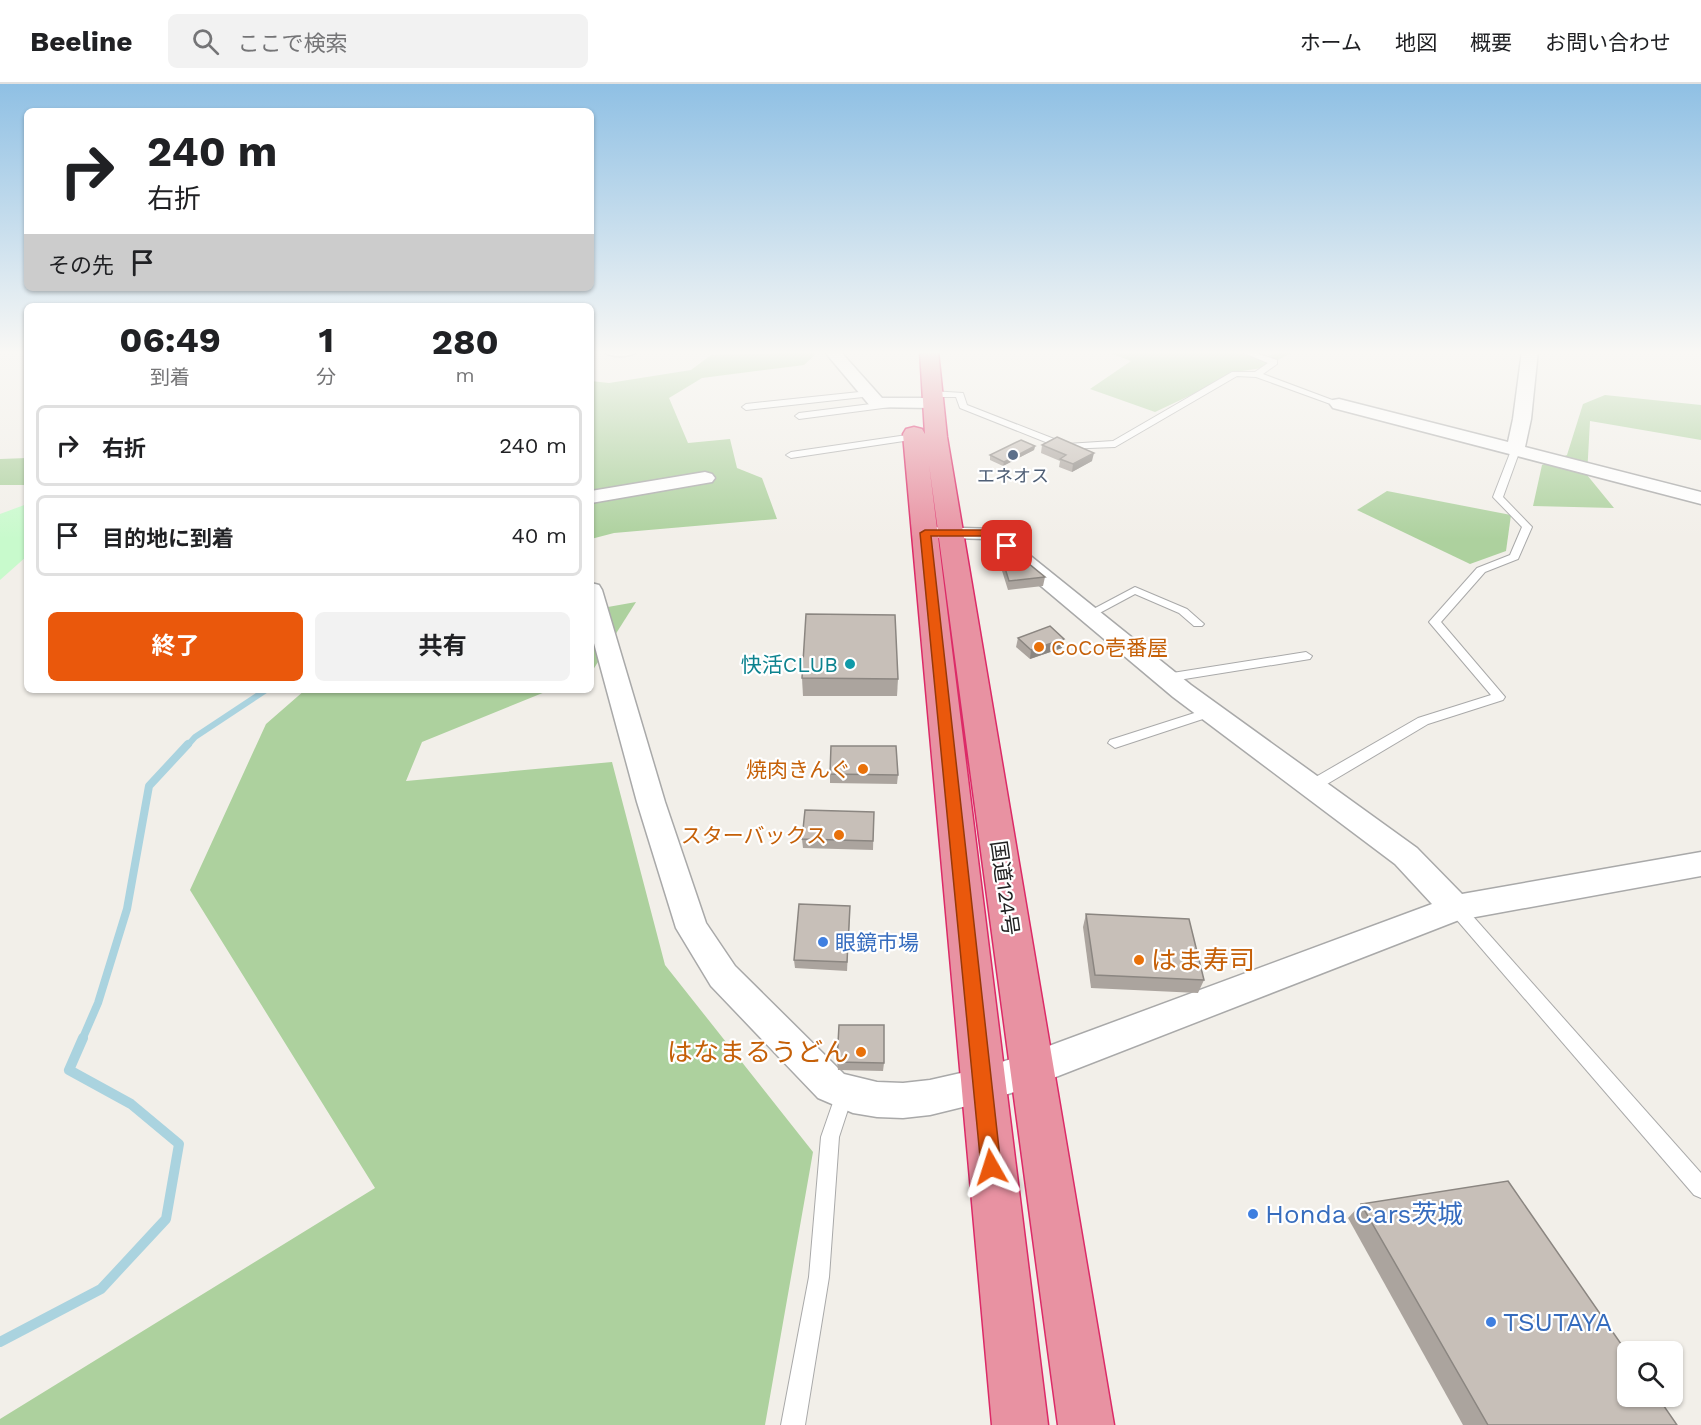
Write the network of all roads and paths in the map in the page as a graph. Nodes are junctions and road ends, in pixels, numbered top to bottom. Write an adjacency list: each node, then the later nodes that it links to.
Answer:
1 (818, 414): 8 (lane)
2 (917, 414): 9 (highway, 国道124号)
3 (920, 414): 15 (highway, 国道124号)
4 (982, 414): 5 (lane)
5 (1167, 414)
6 (1376, 414): 10 (street)
7 (1523, 414): 10 (street)
8 (799, 416)
9 (914, 437): 11 (lane); 15 (highway, 国道124号)
10 (1515, 450): 14 (street); 23 (lane)
11 (791, 455)
12 (705, 478): 13 (street)
13 (594, 496)
14 (1701, 498)
15 (938, 533): 17 (street); 26 (highway, 国道124号); 27 (highway, 国道124号)
16 (594, 601): 28 (street)
17 (1090, 614): 18 (lane); 20 (street)
18 (1198, 624)
19 (1306, 656): 20 (lane)
20 (1166, 678): 21 (street)
21 (1210, 712): 22 (lane); 23 (street)
22 (1115, 743)
23 (1312, 786): 25 (street)
24 (1701, 864): 25 (street)
25 (1456, 908): 26 (street); 29 (lane)
26 (1030, 1070): 27 (street); 32 (highway, 国道124号)
27 (982, 1086): 28 (street); 31 (highway, 国道124号)
28 (844, 1094): 30 (lane)
29 (1701, 1188)
30 (793, 1425)
31 (1020, 1425)
32 (1086, 1425)

